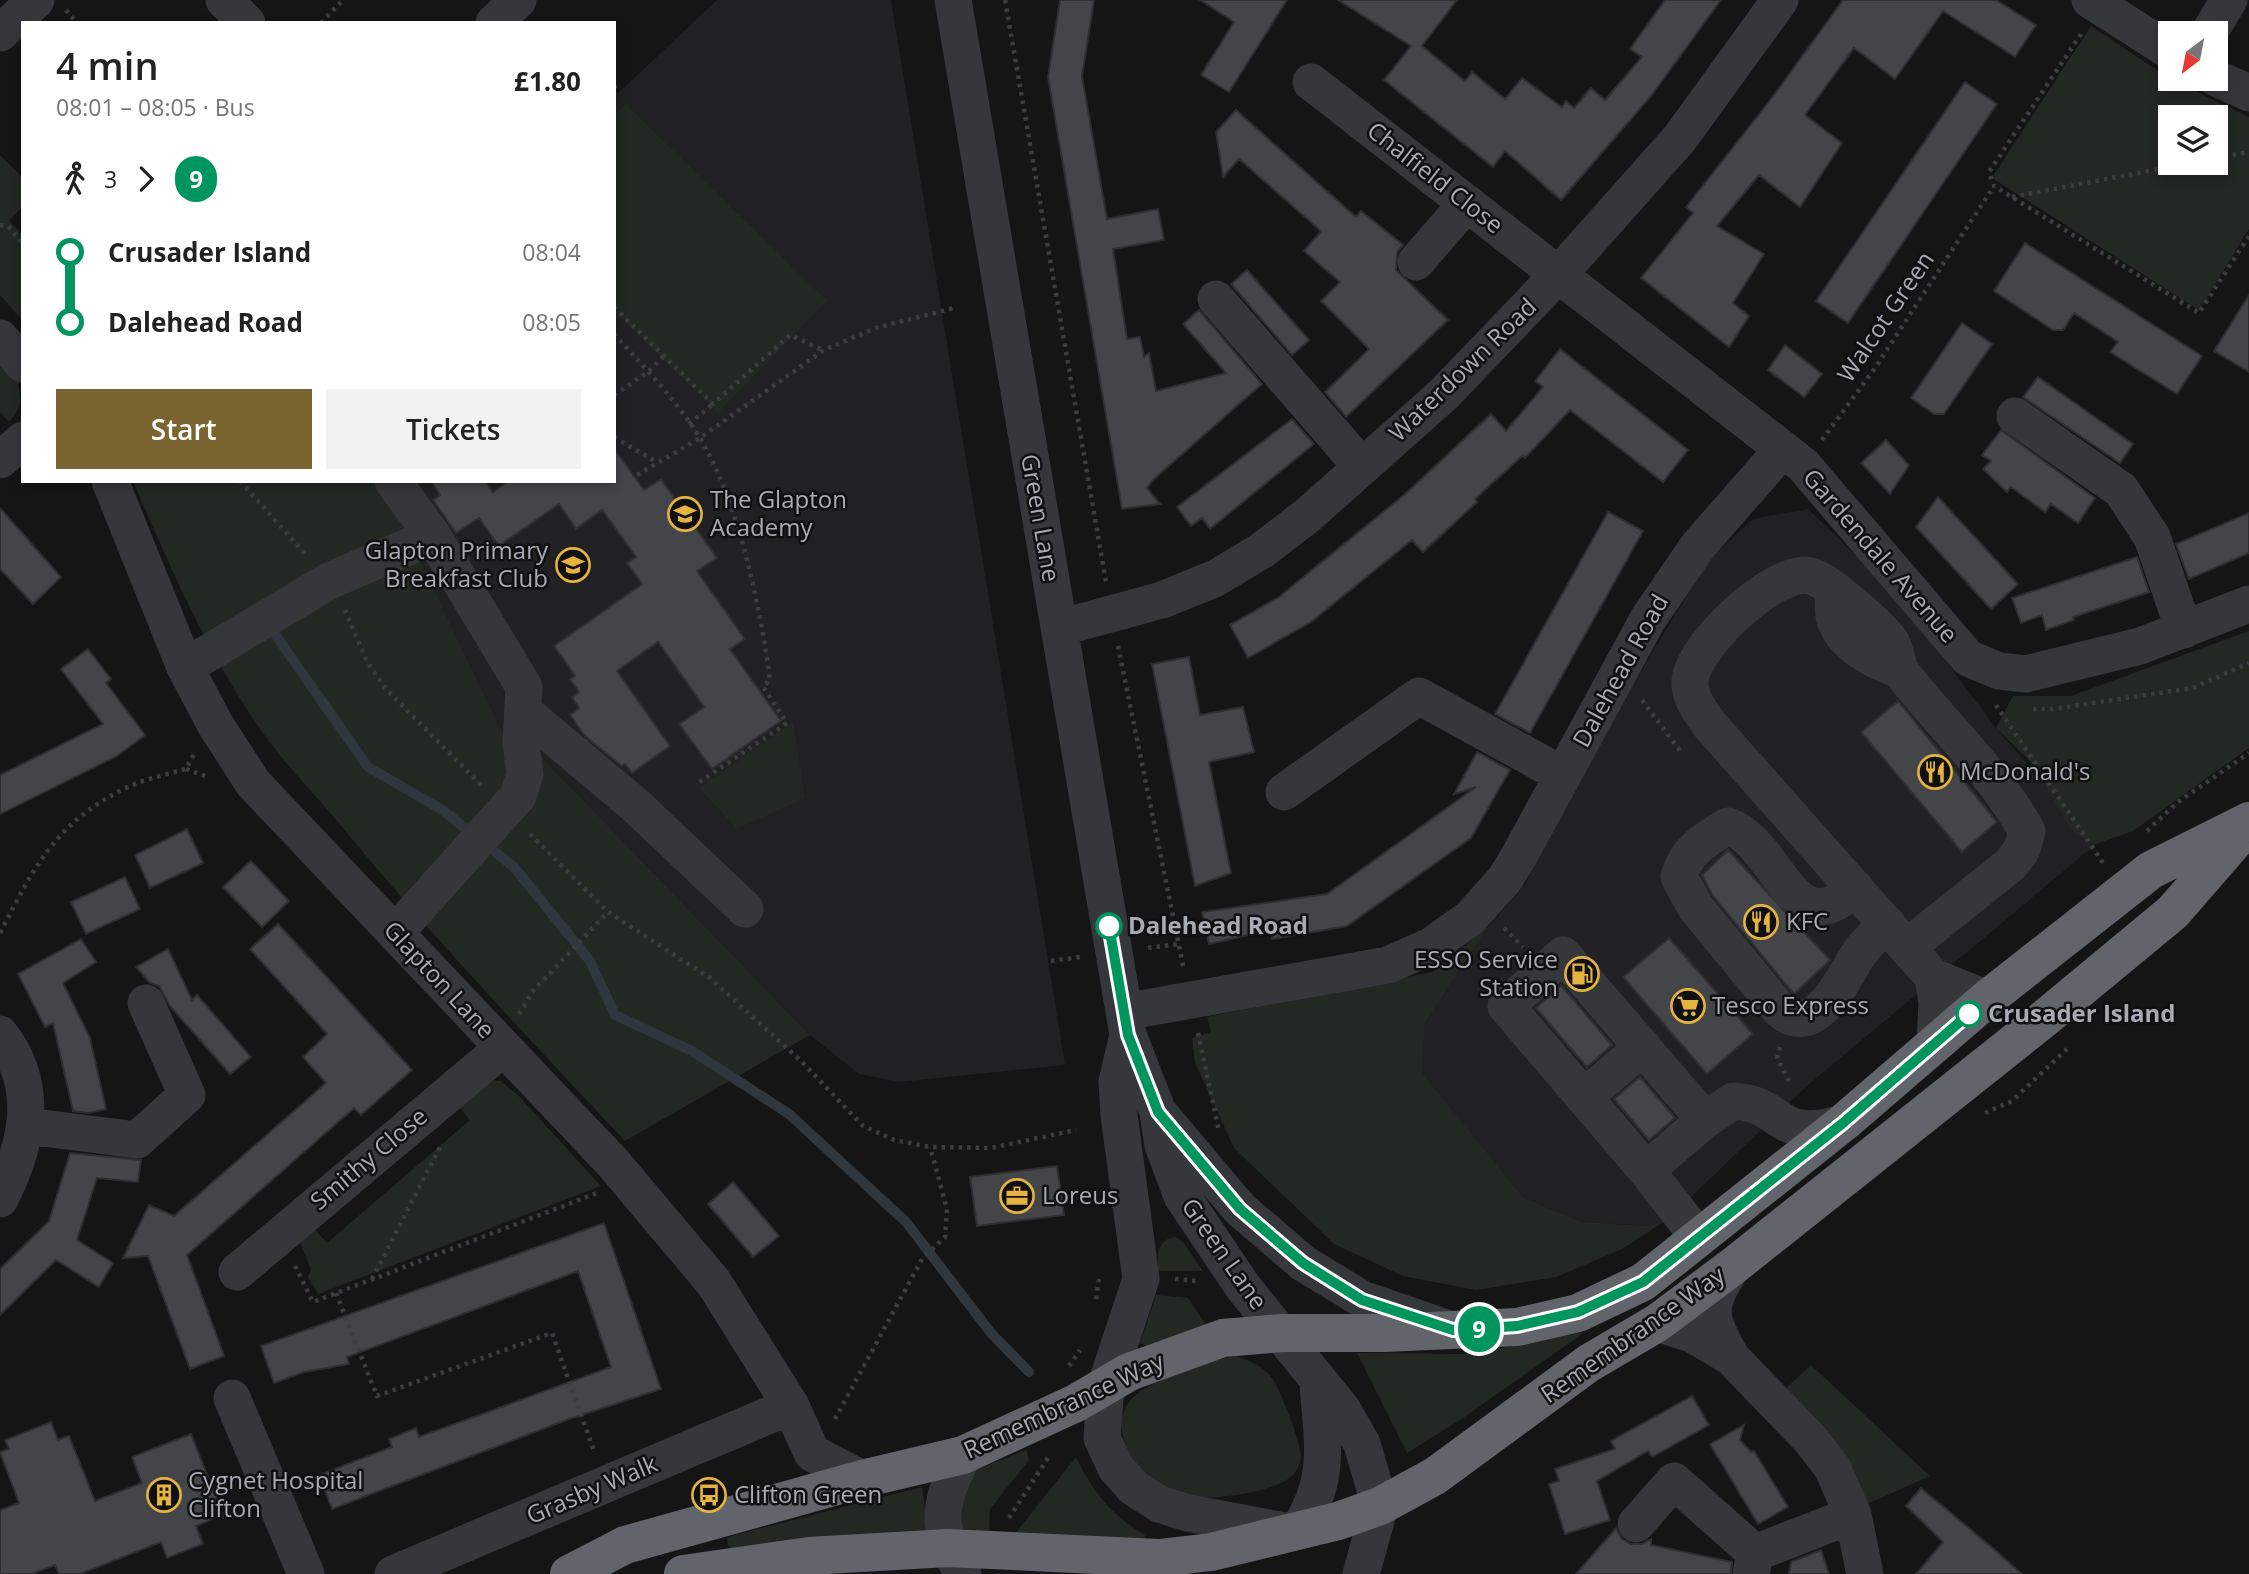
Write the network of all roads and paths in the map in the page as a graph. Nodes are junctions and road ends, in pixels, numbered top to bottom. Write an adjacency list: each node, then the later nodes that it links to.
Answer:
1 (36, 0): 14 (street)
2 (224, 0): 10 (street)
3 (343, 0): 11 (path)
4 (518, 0): 12 (street)
5 (953, 0): 58 (street, Green Lane)
6 (1005, 0): 56 (path)
7 (1780, 0): 29 (street, Waterdown Road)
8 (2229, 0): 13 (street)
9 (2095, 3): 15 (street); 22 (path, Walcot Green)
10 (245, 21)
11 (323, 21)
12 (496, 21)
13 (2216, 21)
14 (0, 33)
15 (2158, 43)
16 (1311, 82): 24 (street, Chalfield Close)
17 (2228, 83): 18 (street)
18 (2249, 93)
19 (2249, 152): 20 (path)
20 (2228, 156)
21 (2158, 169): 23 (path)
22 (1994, 186): 23 (path); 46 (path, Walcot Green)
23 (2011, 197): 26 (path)
24 (1467, 203): 28 (street); 29 (street, Chalfield Close)
25 (0, 225): 27 (path)
26 (2249, 236)
27 (21, 241)
28 (1416, 262)
29 (1559, 274): 46 (street, Gardendale Avenue); 49 (street, Waterdown Road)
30 (1216, 299): 49 (street)
31 (954, 308): 35 (path)
32 (616, 309): 36 (path)
33 (616, 336): 38 (path)
34 (0, 338): 37 (street)
35 (824, 350): 40 (path); 44 (path)
36 (664, 356): 38 (path); 40 (path)
37 (21, 362)
38 (648, 372): 39 (path); 42 (path)
39 (616, 394)
40 (713, 404): 42 (path)
41 (2015, 416): 59 (street)
42 (689, 424): 44 (path)
43 (616, 438): 48 (path)
44 (699, 438): 48 (path); 71 (path)
45 (21, 442): 47 (street)
46 (1793, 457): 61 (street, Gardendale Avenue); 64 (street, Dalehead Road)
47 (0, 460)
48 (658, 463): 50 (path)
49 (1362, 467): 58 (street, Waterdown Road)
50 (638, 475)
51 (111, 483): 63 (street, Glapton Lane)
52 (242, 483): 55 (path)
53 (394, 483): 54 (street)
54 (433, 536): 55 (street); 66 (street)
55 (329, 581): 63 (street); 73 (path)
56 (1107, 587)
57 (2249, 604): 59 (street, Gardendale Avenue)
58 (1059, 628): 90 (street, Green Lane)
59 (2184, 629): 61 (street, Gardendale Avenue)
60 (1118, 645): 86 (path)
61 (1968, 658): 76 (path)
62 (2249, 663): 65 (path)
63 (185, 667): 67 (street, Glapton Lane)
64 (1614, 683): 68 (path); 70 (street, Dalehead Road)
65 (2024, 705)
66 (523, 710): 73 (street); 79 (street)
67 (215, 724): 81 (path); 82 (street, Glapton Lane)
68 (1681, 752)
69 (2249, 754): 75 (path)
70 (1563, 775): 72 (street); 78 (street, Dalehead Road)
71 (698, 783)
72 (1284, 792)
73 (500, 816): 80 (path); 82 (street)
74 (2249, 823): 87 (highway, Remembrance Way); 111 (highway, Remembrance Way)
75 (2137, 840)
76 (2107, 869)
77 (1855, 888): 83 (street); 83 (street); 89 (street)
78 (1482, 906): 84 (path); 90 (street, Dalehead Road)
79 (745, 909)
80 (608, 912): 95 (path); 105 (path)
81 (0, 933)
82 (395, 933): 95 (street, Glapton Lane)
83 (1897, 936): 85 (street); 89 (street)
84 (1545, 970): 94 (street); 97 (street)
85 (1933, 977): 87 (street); 93 (street)
86 (1187, 984)
87 (1987, 999): 93 (highway, Remembrance Way)
88 (146, 1003): 101 (street)
89 (1791, 1019): 96 (path)
90 (1126, 1023): 98 (street, Green Lane); 126 (street, Green Lane)
91 (1197, 1028): 103 (path)
92 (0, 1034): 101 (street)
93 (1935, 1044): 100 (highway, Remembrance Way)
94 (1643, 1047): 97 (street); 99 (street)
95 (503, 1048): 107 (street, Glapton Lane); 109 (street, Smithy Close)
96 (1795, 1088)
97 (1584, 1097): 106 (street)
98 (1158, 1112): 120 (street, Green Lane); 121 (street, Green Lane)
99 (1705, 1120): 100 (street); 106 (street)
100 (1843, 1123): 110 (highway, Remembrance Way)
101 (27, 1126): 108 (street)
102 (1076, 1130): 105 (path)
103 (1220, 1138)
104 (448, 1140): 113 (path)
105 (930, 1147): 129 (path)
106 (1646, 1170): 110 (street)
107 (625, 1177): 113 (path); 128 (street, Glapton Lane)
108 (0, 1199)
109 (279, 1234): 112 (street, Smithy Close); 117 (path)
110 (1699, 1238): 120 (highway, Remembrance Way)
111 (1732, 1267): 119 (highway, Remembrance Way); 123 (street)
112 (237, 1272)
113 (372, 1279): 117 (path)
114 (1099, 1279): 118 (path)
115 (1172, 1279): 116 (path)
116 (1203, 1288)
117 (336, 1293): 134 (path)
118 (1095, 1306)
119 (1657, 1323): 123 (street); 136 (highway, Remembrance Way)
120 (1453, 1330): 121 (highway, Remembrance Way)
121 (1282, 1333): 125 (street, Green Lane); 126 (highway, Remembrance Way)
122 (1083, 1344): 124 (path)
123 (1731, 1357): 137 (street)
124 (1060, 1374)
125 (1318, 1383): 136 (street, Green Lane); 140 (street)
126 (1106, 1385): 132 (highway, Remembrance Way); 140 (street, Green Lane)
127 (232, 1398): 143 (street)
128 (792, 1406): 130 (street, Glapton Lane); 134 (street, Grasby Walk)
129 (833, 1421)
130 (811, 1453): 133 (street); 135 (street)
131 (1051, 1453): 138 (path)
132 (962, 1455): 133 (highway, Remembrance Way); 141 (street)
133 (862, 1479): 135 (highway, Remembrance Way)
134 (605, 1485): 144 (street, Grasby Walk)
135 (786, 1500): 145 (highway, Remembrance Way)
136 (1380, 1506): 140 (highway, Remembrance Way); 147 (street)
137 (1853, 1515): 142 (street); 148 (street)
138 (1008, 1519)
139 (1636, 1524): 142 (street)
140 (1294, 1531): 141 (highway, Remembrance Way)
141 (955, 1561): 146 (highway, Remembrance Way)
142 (1753, 1564)
143 (306, 1574)
144 (393, 1574)
145 (569, 1574)
146 (683, 1574)
147 (1362, 1574)
148 (1865, 1574)

